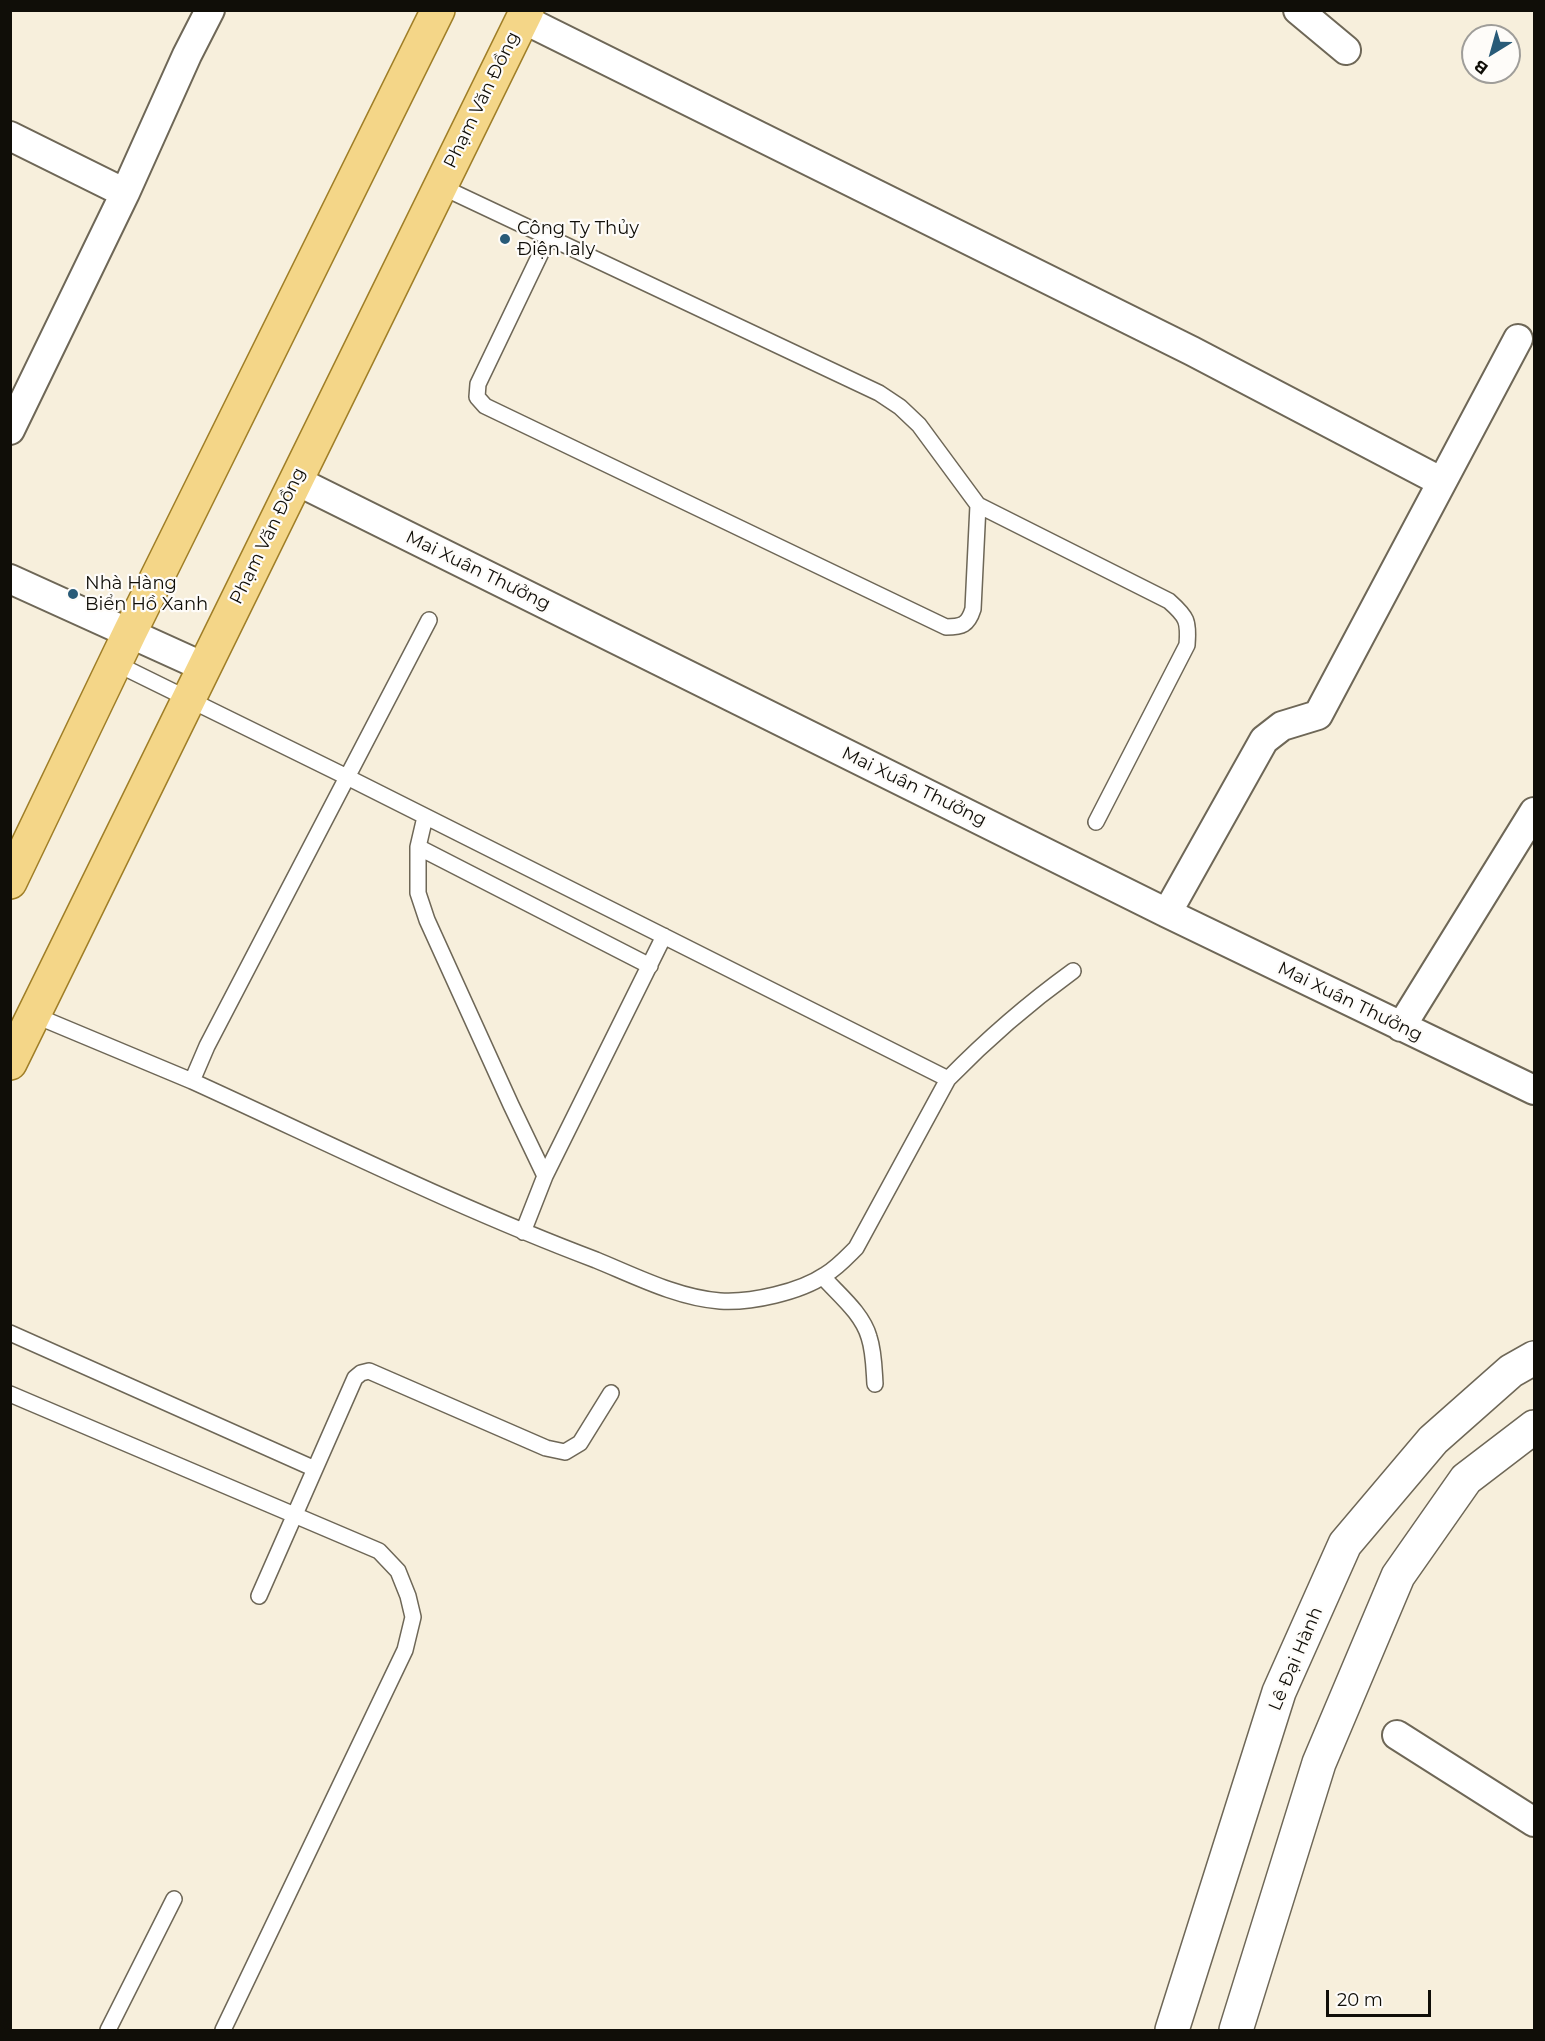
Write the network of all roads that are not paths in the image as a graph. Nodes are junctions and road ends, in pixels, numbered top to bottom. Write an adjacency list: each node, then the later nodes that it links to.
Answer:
1 (210, 10): 8 (street)
2 (438, 10): 17 (main road)
3 (1299, 10): 5 (street)
4 (525, 15): 7 (main road, Phạm Văn Đồng); 13 (street)
5 (1346, 50)
6 (10, 136): 8 (street)
7 (440, 186): 9 (lane); 12 (main road, Phạm Văn Đồng)
8 (125, 193): 11 (street)
9 (548, 238): 14 (lane); 14 (lane)
10 (1518, 339): 13 (street)
11 (10, 430)
12 (295, 480): 19 (main road, Phạm Văn Đồng); 27 (street, Mai Xuân Thưởng)
13 (1442, 482): 27 (street)
14 (978, 505): 24 (lane)
15 (10, 579): 17 (street)
16 (429, 620): 21 (lane)
17 (130, 632): 18 (main road); 19 (street)
18 (115, 663): 20 (lane); 26 (main road)
19 (204, 667): 20 (main road, Phạm Văn Đồng)
20 (188, 699): 21 (lane); 31 (main road, Phạm Văn Đồng)
21 (347, 777): 23 (lane); 35 (lane)
22 (1534, 812): 32 (street)
23 (425, 817): 25 (lane); 28 (lane)
24 (1096, 822)
25 (418, 847): 29 (lane); 37 (lane)
26 (10, 882)
27 (1167, 913): 32 (street, Mai Xuân Thưởng)
28 (664, 936): 29 (lane); 34 (lane)
29 (650, 966): 37 (lane)
30 (1073, 971): 34 (lane)
31 (34, 1015): 33 (main road, Phạm Văn Đồng); 35 (lane)
32 (1401, 1027): 36 (street, Mai Xuân Thưởng)
33 (10, 1063)
34 (948, 1079): 39 (lane)
35 (192, 1081): 38 (lane)
36 (1534, 1090)
37 (545, 1176): 38 (lane)
38 (523, 1232): 39 (lane)
39 (823, 1277): 42 (lane)
40 (10, 1333): 46 (lane)
41 (1534, 1358): 54 (main road, Lê Đại Hành)
42 (875, 1384)
43 (611, 1393): 46 (lane)
44 (10, 1394): 47 (lane)
45 (1534, 1427): 55 (main road)
46 (315, 1469): 47 (lane)
47 (295, 1515): 48 (lane); 53 (lane)
48 (259, 1596)
49 (1397, 1736): 50 (street)
50 (1534, 1822)
51 (174, 1899): 52 (lane)
52 (108, 2031)
53 (223, 2031)
54 (1172, 2031)
55 (1236, 2031)

